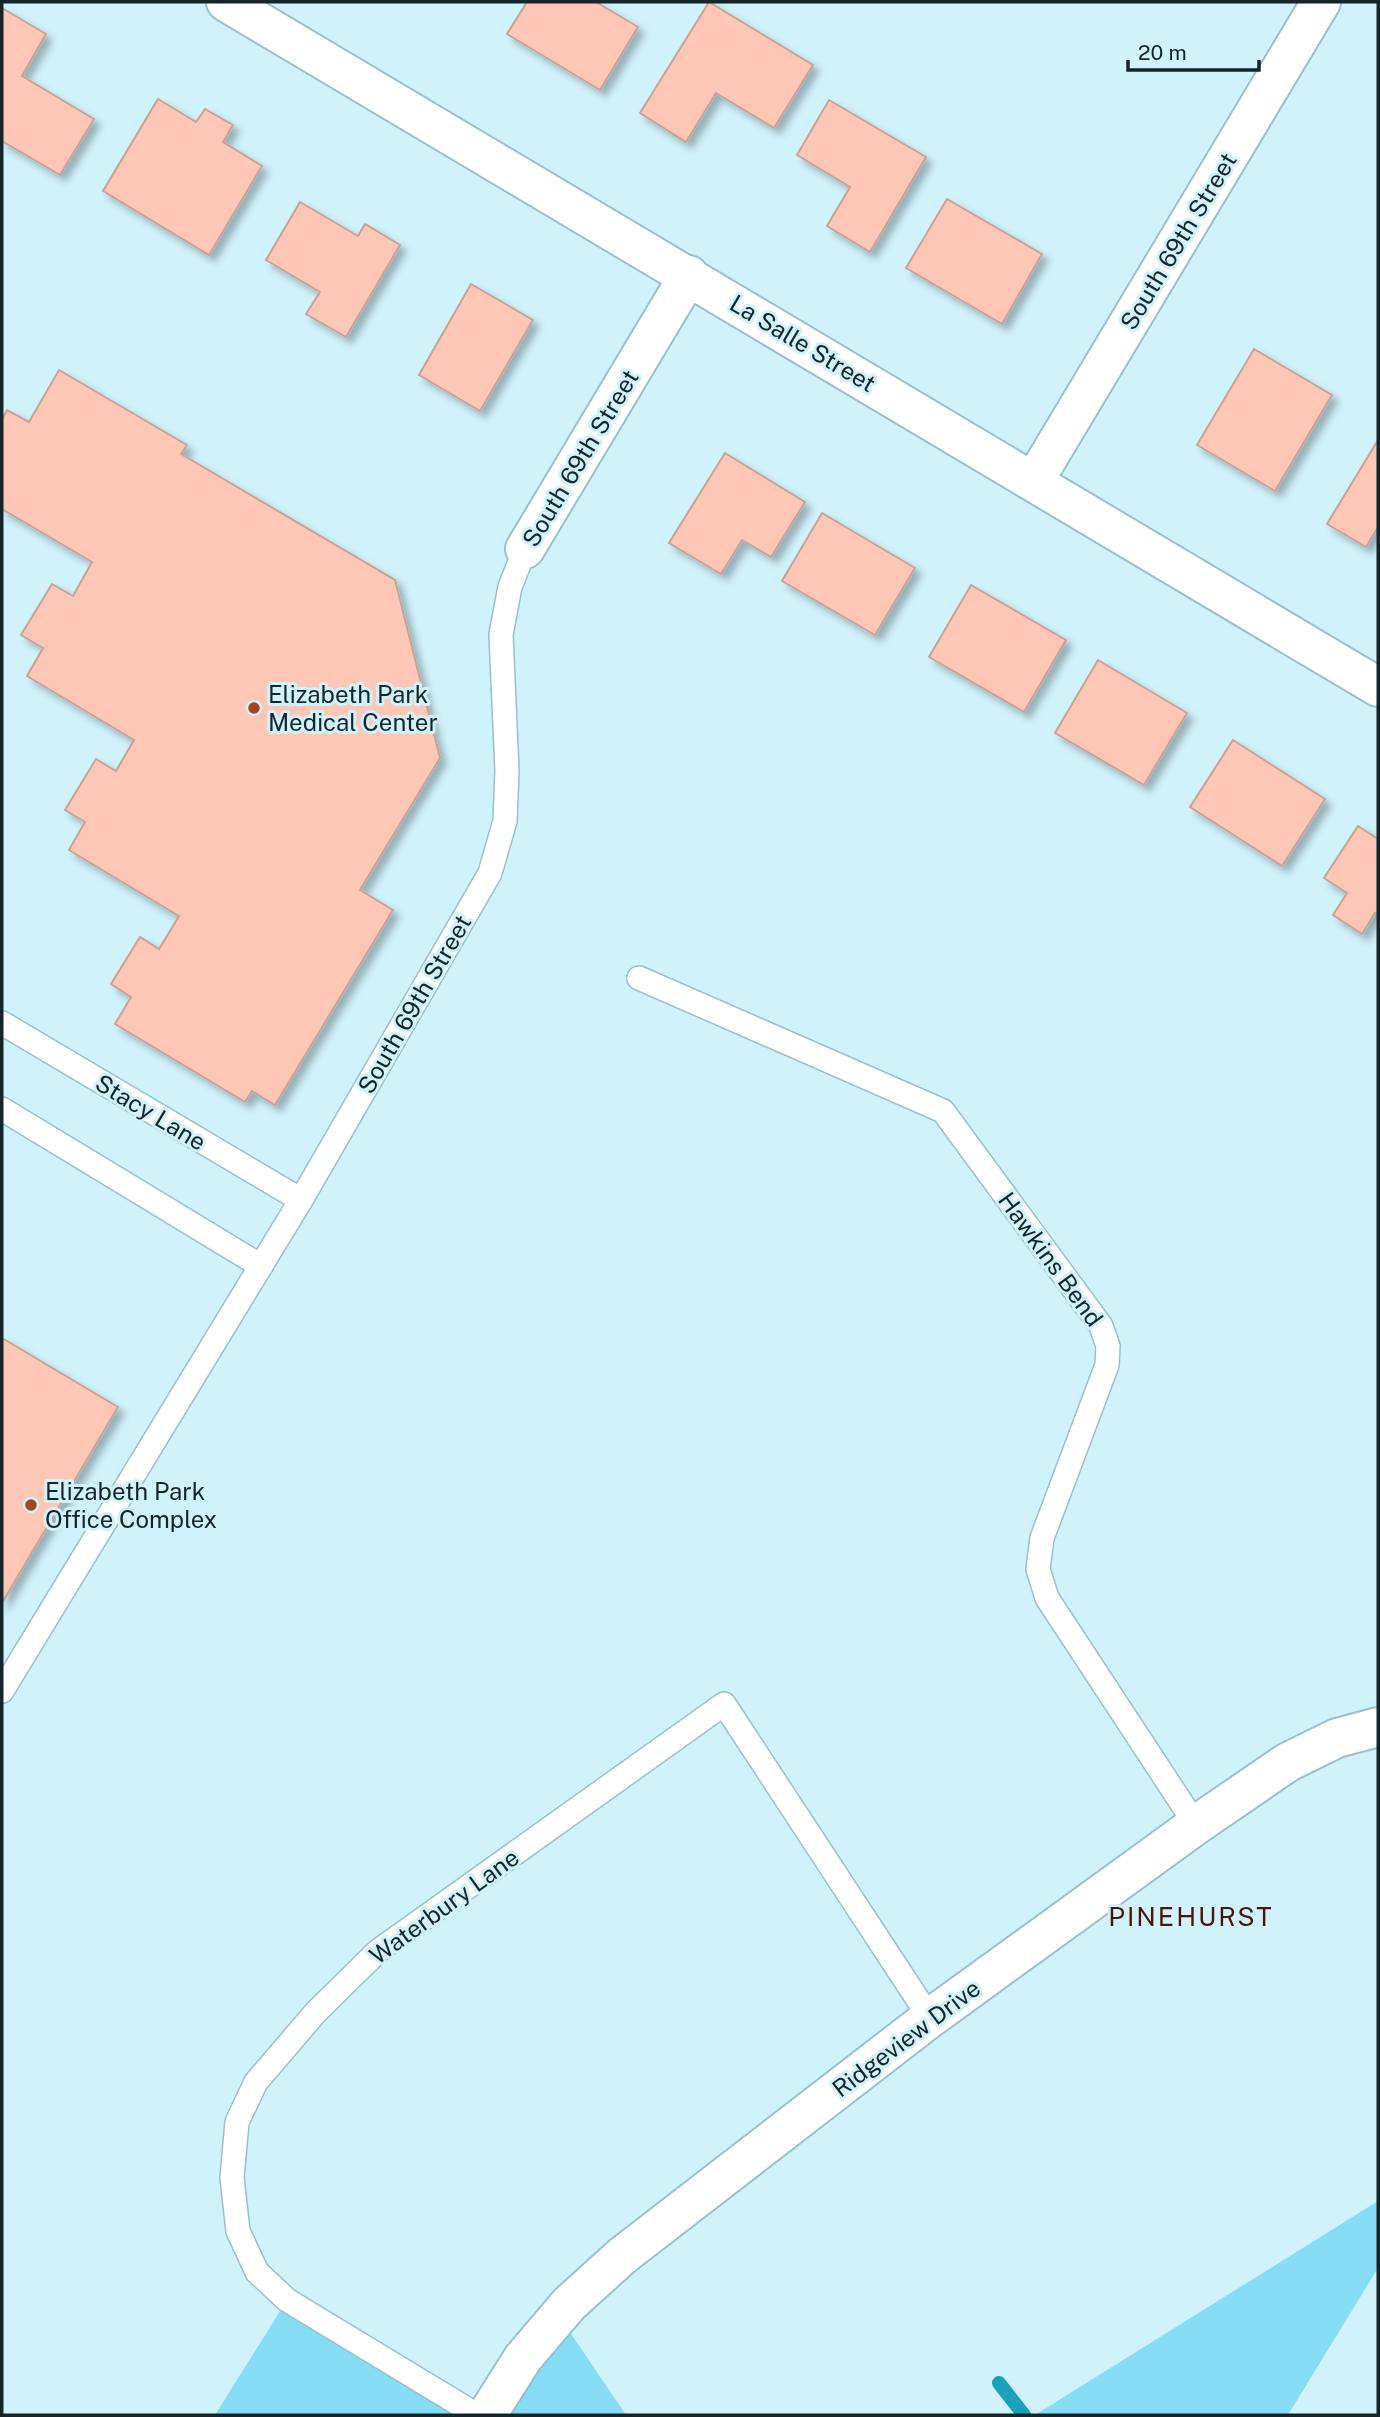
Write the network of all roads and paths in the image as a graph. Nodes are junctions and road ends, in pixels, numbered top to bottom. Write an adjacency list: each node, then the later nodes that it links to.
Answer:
1 (226, 2): 3 (street, La Salle Street)
2 (1321, 2): 4 (street, South 69th Street)
3 (689, 275): 4 (street, La Salle Street); 5 (street, South 69th Street)
4 (1034, 481): 6 (street, La Salle Street)
5 (525, 549): 10 (lane, South 69th Street)
6 (1378, 687)
7 (639, 978): 14 (lane, Hawkins Bend)
8 (2, 1023): 10 (lane, Stacy Lane)
9 (2, 1109): 11 (lane)
10 (301, 1200): 11 (lane, South 69th Street)
11 (261, 1266): 12 (lane, South 69th Street)
12 (2, 1691)
13 (1378, 1727): 14 (street, Ridgeview Drive)
14 (1196, 1825): 15 (street, Ridgeview Drive)
15 (930, 2018): 16 (lane, Waterbury Lane); 17 (street, Ridgeview Drive)
16 (477, 2415)
17 (487, 2415)

